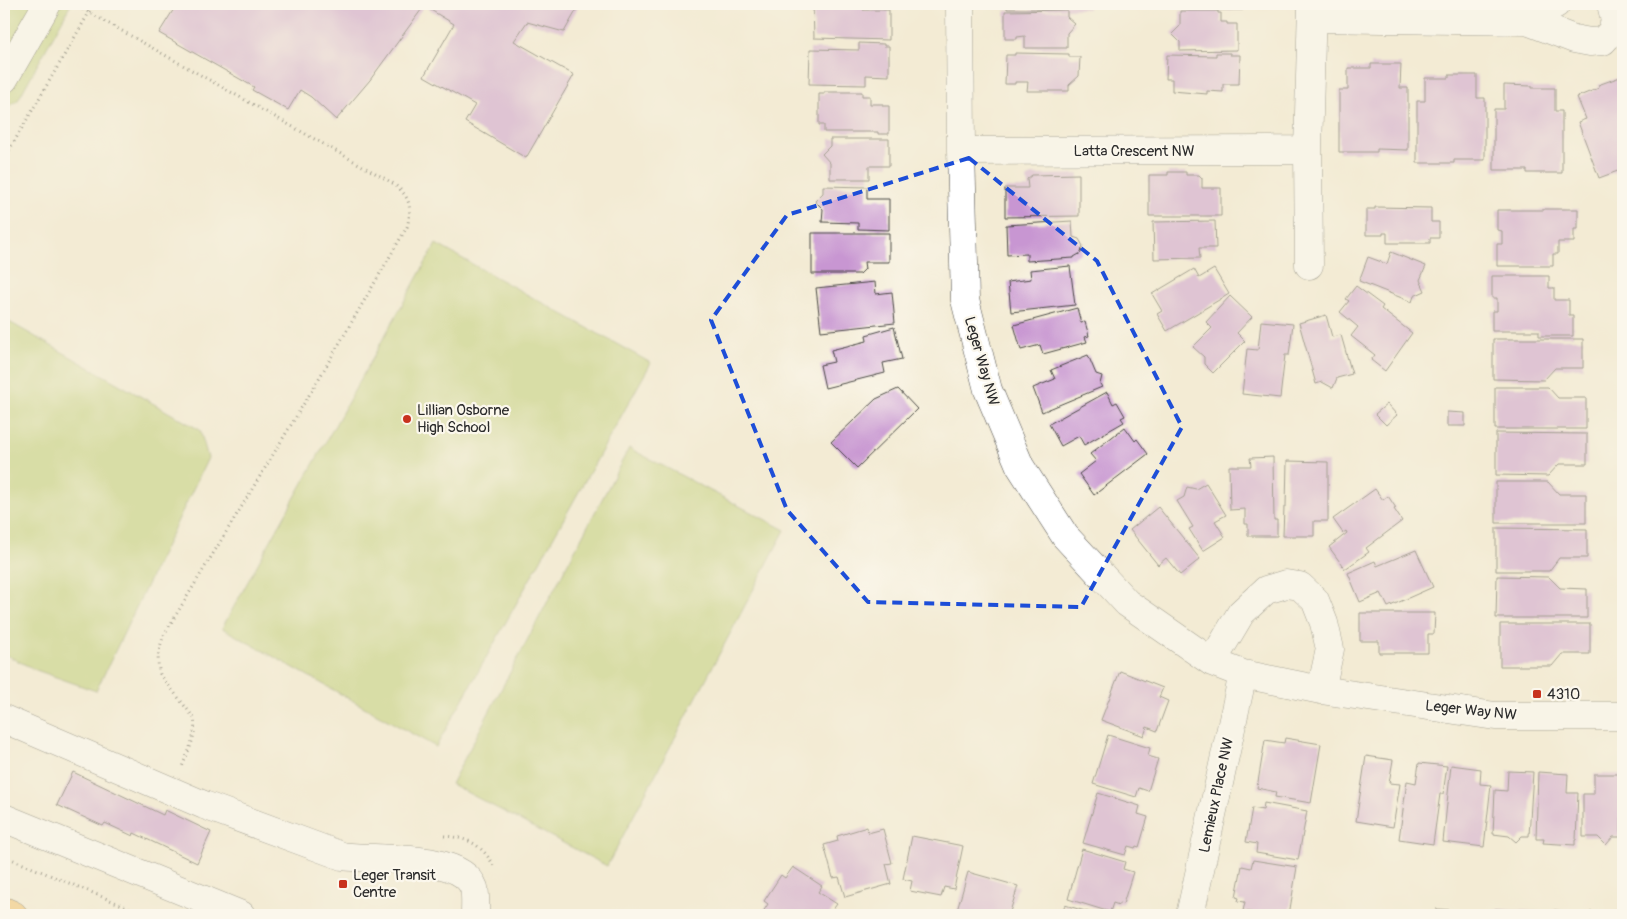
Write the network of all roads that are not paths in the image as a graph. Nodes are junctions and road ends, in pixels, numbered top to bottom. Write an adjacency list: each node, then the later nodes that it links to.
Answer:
1 (47, 4): 7 (street)
2 (960, 4): 9 (street, Leger Way NW)
3 (1556, 4): 6 (street)
4 (1611, 4): 6 (street)
5 (1312, 11): 6 (street); 8 (street)
6 (1527, 21)
7 (4, 79)
8 (1308, 150): 9 (street, Latta Crescent NW); 10 (street)
9 (961, 152): 11 (street, Leger Way NW)
10 (1309, 265)
11 (1212, 662): 12 (street, Leger Way NW); 13 (street)
12 (1243, 674): 13 (street, Leger Way NW); 21 (street, Lemieux Place NW)
13 (1321, 690): 14 (street, Leger Way NW)
14 (1623, 716)
15 (4, 719): 20 (street)
16 (4, 818): 19 (street)
17 (4, 911): 18 (main road)
18 (13, 915)
19 (241, 915)
20 (475, 915)
21 (1190, 915)

